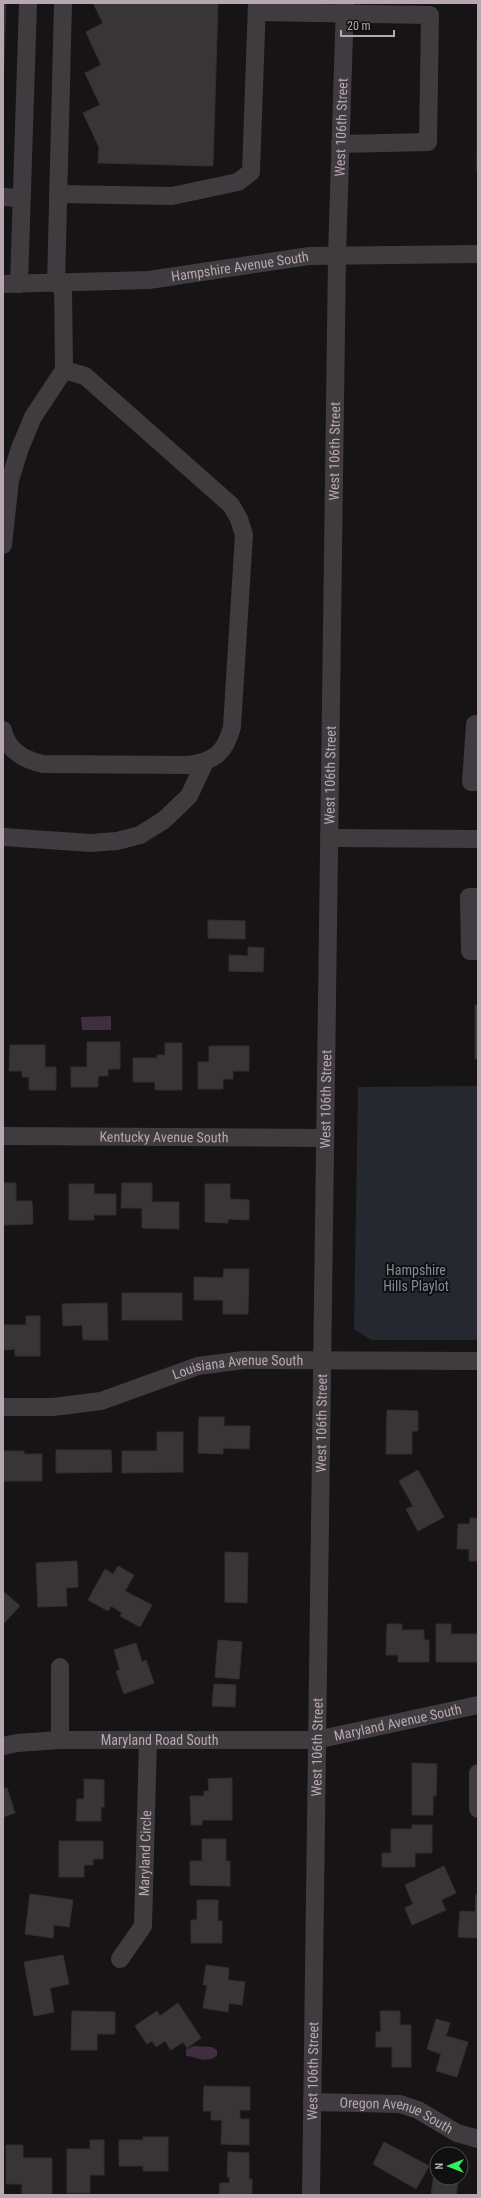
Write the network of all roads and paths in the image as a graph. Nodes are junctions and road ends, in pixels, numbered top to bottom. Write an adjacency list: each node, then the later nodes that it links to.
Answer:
1 (28, 3): 8 (street)
2 (63, 3): 6 (street)
3 (257, 7): 4 (street); 6 (street)
4 (345, 8): 5 (street, West 106th Street); 5 (street)
5 (340, 144): 10 (street, West 106th Street)
6 (58, 194): 12 (street)
7 (3, 197): 8 (street)
8 (21, 198): 11 (street)
9 (478, 254): 10 (street, Hampshire Avenue South)
10 (337, 255): 12 (street, Hampshire Avenue South); 20 (street, West 106th Street)
11 (11, 284): 12 (street, Hampshire Avenue South)
12 (60, 284): 13 (street)
13 (64, 370): 14 (street); 17 (street)
14 (3, 545)
15 (478, 724): 18 (street)
16 (3, 730): 17 (street)
17 (205, 762): 19 (street)
18 (478, 782)
19 (3, 837)
20 (330, 838): 21 (street); 25 (street, West 106th Street)
21 (478, 839)
22 (478, 897): 23 (street)
23 (478, 951)
24 (3, 1136): 25 (street, Kentucky Avenue South)
25 (325, 1138): 26 (street, West 106th Street)
26 (322, 1361): 27 (street, Louisiana Avenue South); 28 (street, Louisiana Avenue South); 33 (street, West 106th Street)
27 (478, 1361)
28 (3, 1407)
29 (60, 1668): 31 (street)
30 (478, 1705): 33 (street, Maryland Avenue South)
31 (60, 1740): 32 (street, Maryland Road South); 34 (street, Maryland Road South)
32 (148, 1740): 33 (street, Maryland Road South); 37 (street, Maryland Circle)
33 (316, 1740): 38 (street, West 106th Street)
34 (3, 1746)
35 (478, 1773): 36 (street)
36 (478, 1809)
37 (120, 1959)
38 (312, 2102): 39 (street, Oregon Avenue South); 40 (street, West 106th Street)
39 (478, 2139)
40 (311, 2195)

